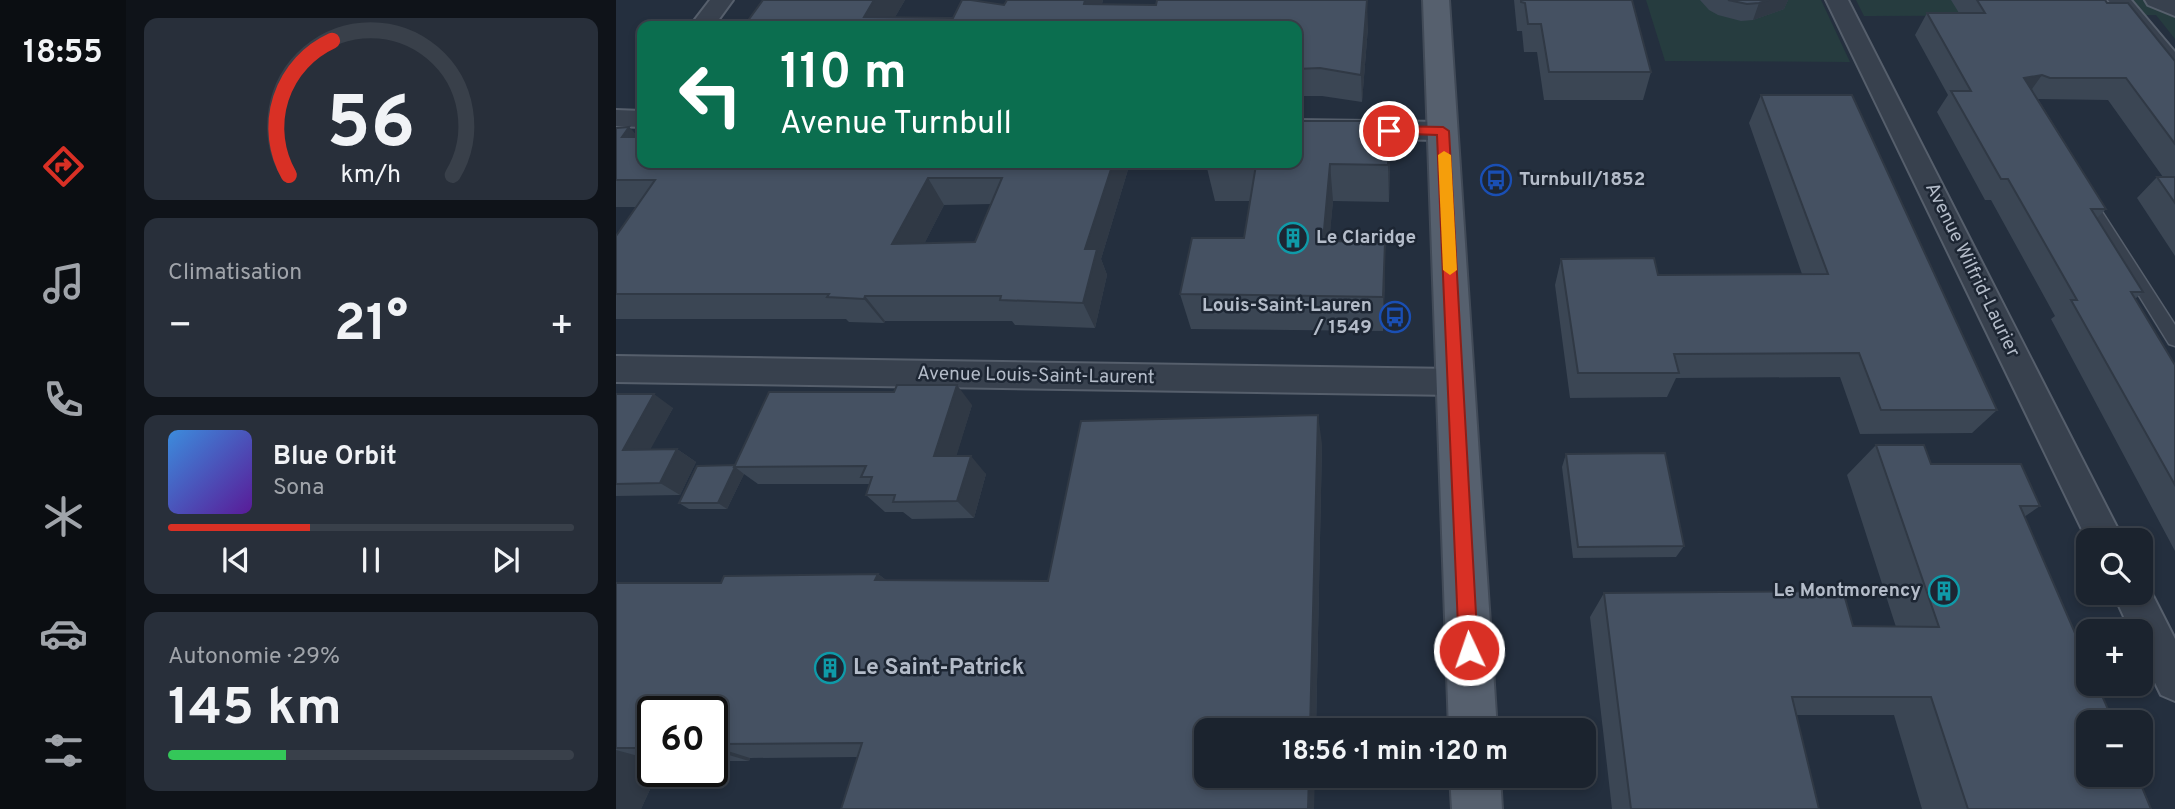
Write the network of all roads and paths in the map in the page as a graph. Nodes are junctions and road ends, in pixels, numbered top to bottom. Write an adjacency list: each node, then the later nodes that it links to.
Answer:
1 (722, 0): 7 (street)
2 (1436, 0): 10 (main road)
3 (1838, 0): 15 (street, Avenue Wilfrid-Laurier)
4 (2119, 0): 8 (street)
5 (2156, 0): 6 (street)
6 (2175, 9)
7 (706, 21)
8 (2175, 68)
9 (1302, 130): 10 (street)
10 (1443, 131): 14 (main road)
11 (2078, 186): 12 (lane)
12 (2175, 339)
13 (616, 369): 14 (street, Avenue Louis-Saint-Laurent)
14 (1455, 382): 18 (main road)
15 (2100, 528)
16 (2138, 605): 17 (street)
17 (2175, 681)
18 (1472, 718)
19 (1476, 788): 20 (main road)
20 (1477, 809)

